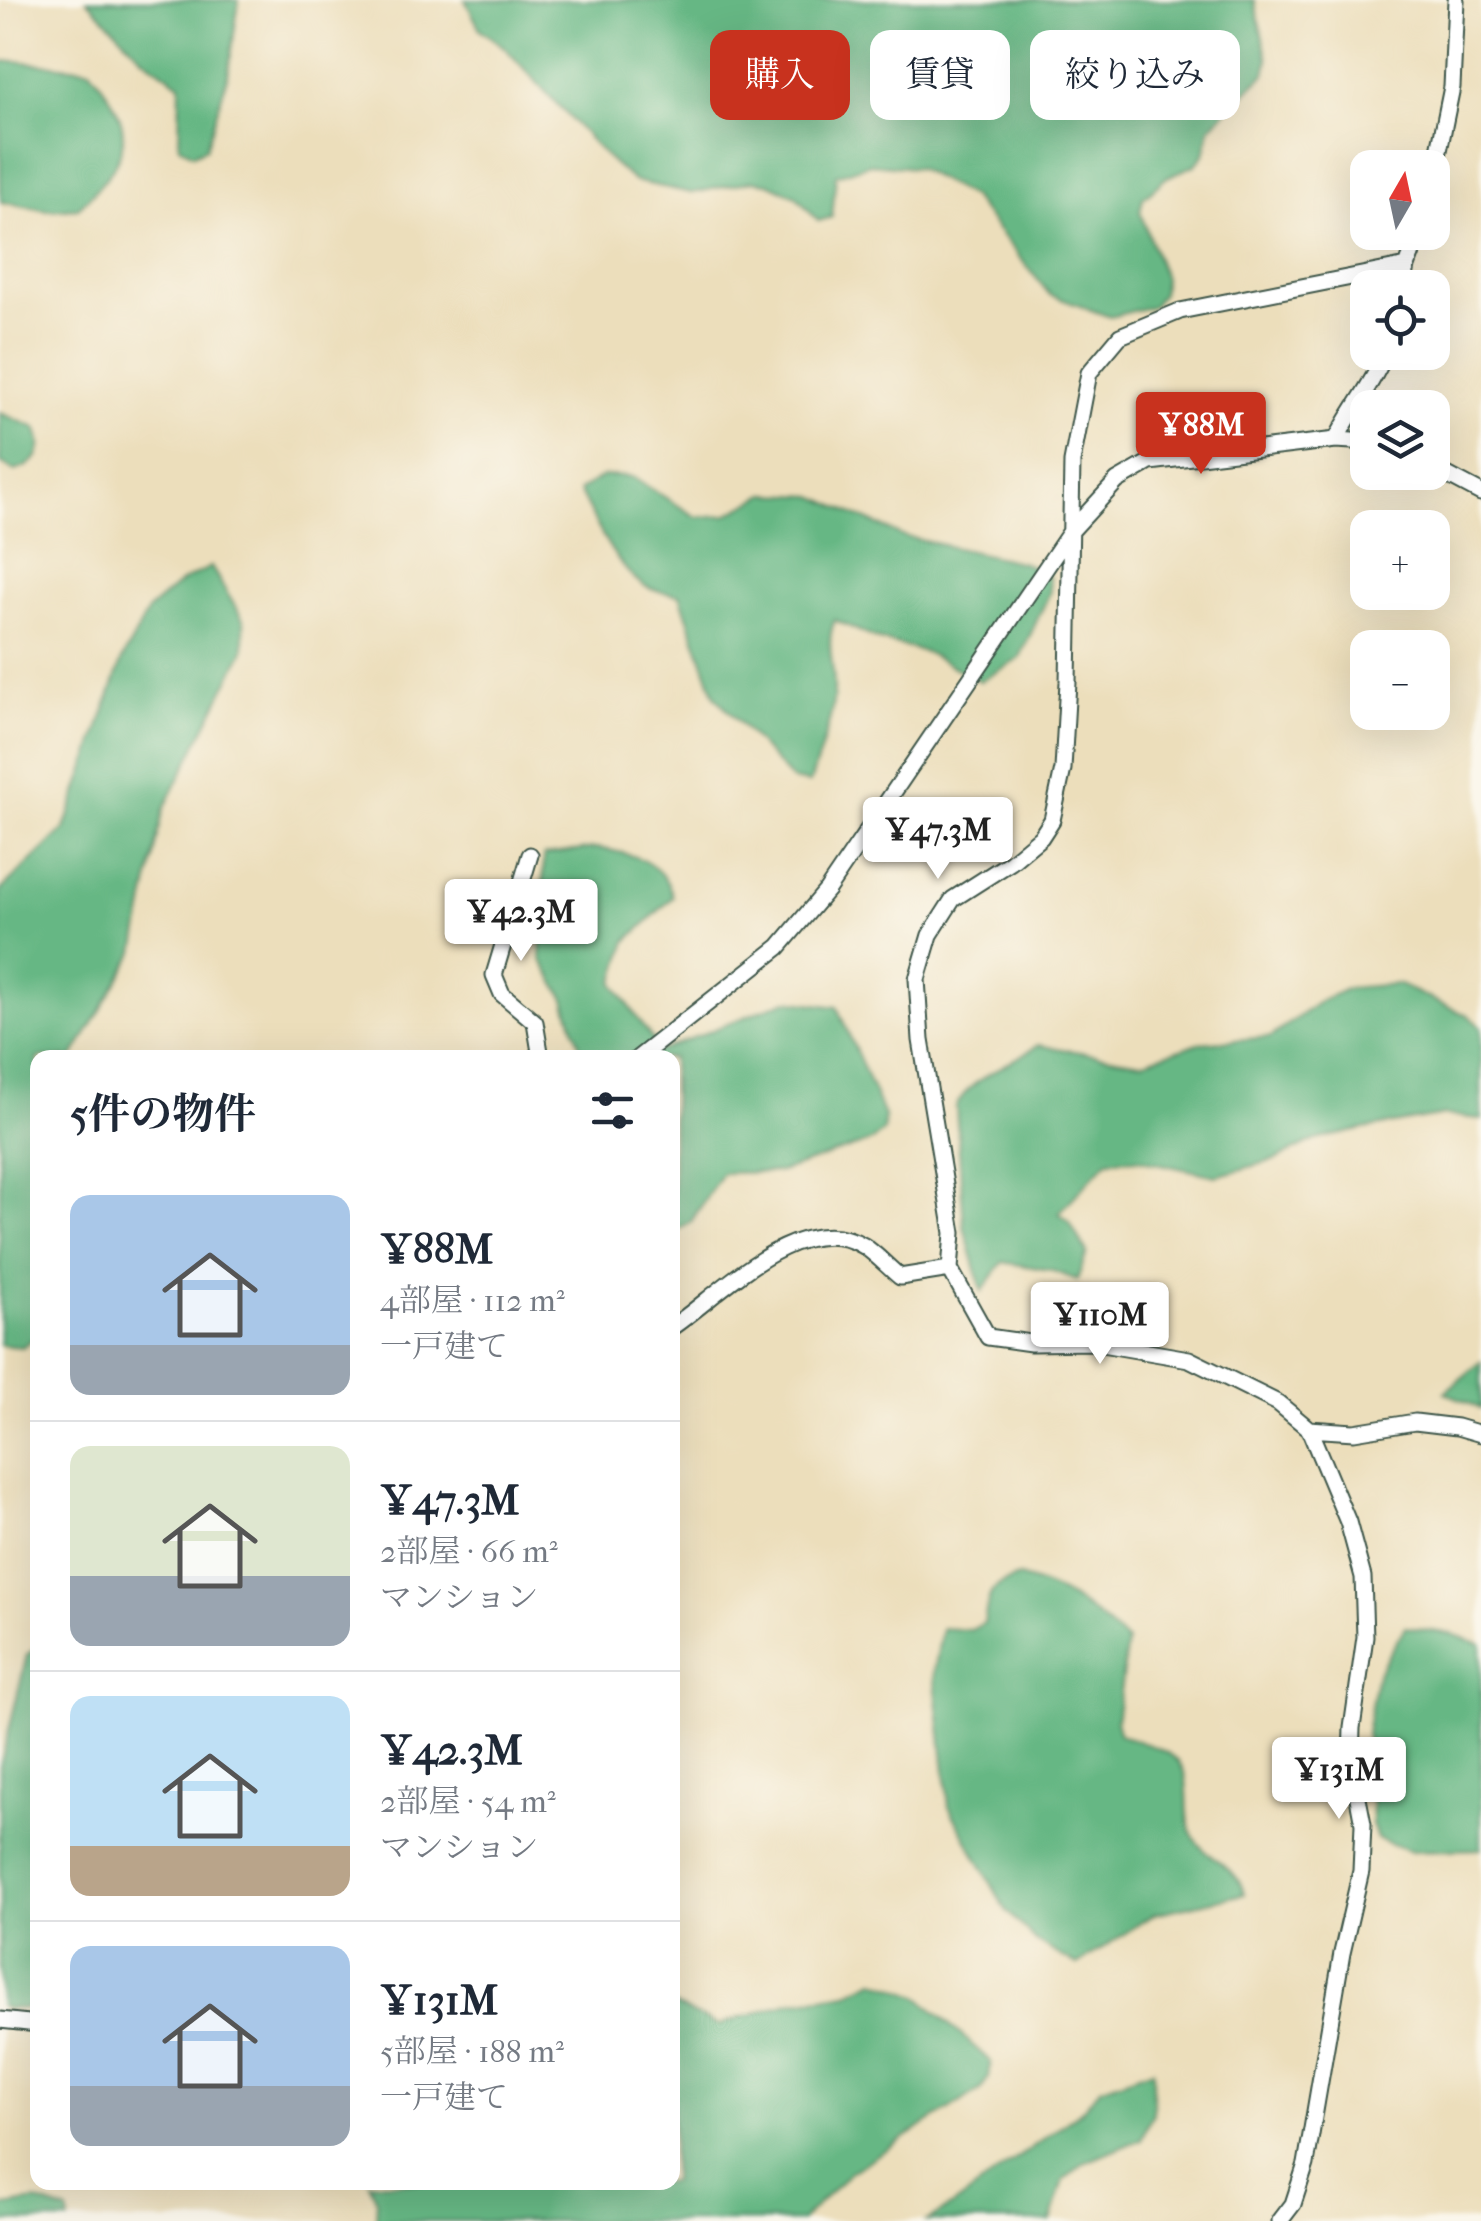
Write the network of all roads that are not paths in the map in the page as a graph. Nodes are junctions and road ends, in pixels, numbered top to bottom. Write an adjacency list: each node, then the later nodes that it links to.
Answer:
1 (1456, 0): 2 (street)
2 (1439, 150)
3 (1413, 250): 4 (street)
4 (1407, 266): 5 (street); 11 (street)
5 (1406, 270)
6 (1378, 370): 7 (street)
7 (1336, 440): 8 (street); 11 (street)
8 (1350, 441)
9 (1450, 476): 10 (street)
10 (1481, 493)
11 (1071, 531): 14 (street); 15 (street)
12 (530, 855): 13 (street)
13 (539, 1050)
14 (648, 1050)
15 (950, 1269): 16 (street); 17 (street)
16 (680, 1322)
17 (1309, 1429): 18 (street); 21 (street)
18 (1481, 1434)
19 (0, 2020): 20 (street)
20 (30, 2023)
21 (1280, 2221)

